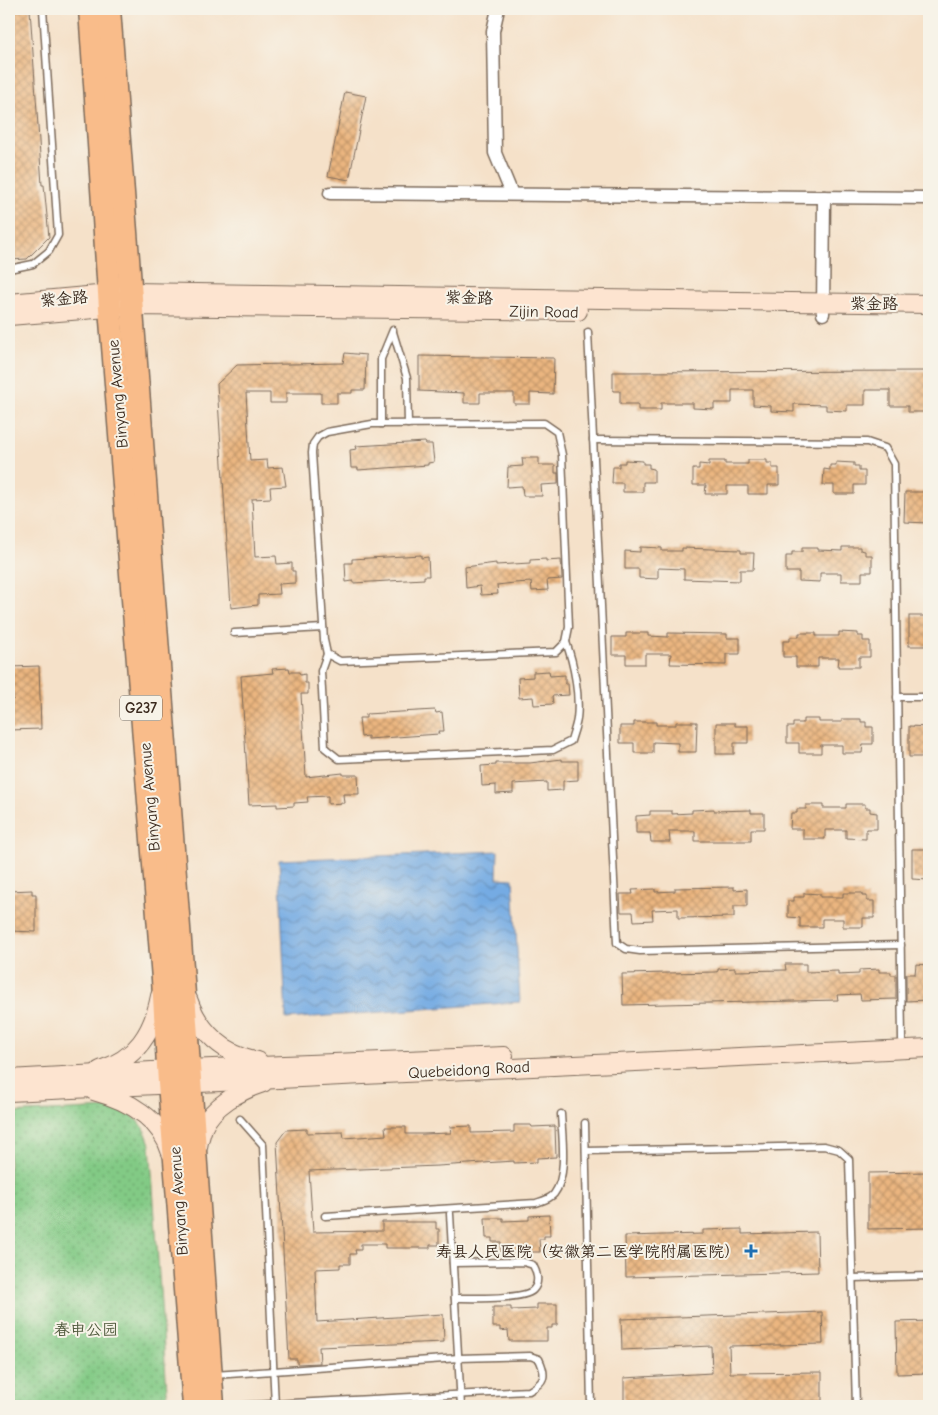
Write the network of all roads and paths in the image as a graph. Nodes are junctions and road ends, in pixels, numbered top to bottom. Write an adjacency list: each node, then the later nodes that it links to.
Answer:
1 (43, 9): 9 (lane)
2 (90, 9): 10 (highway, Binyang Avenue / G237)
3 (110, 9): 10 (highway, Binyang Avenue / G237)
4 (498, 9): 6 (street)
5 (330, 193): 6 (street)
6 (512, 194): 7 (street)
7 (824, 197): 8 (street); 13 (street)
8 (929, 198)
9 (9, 269)
10 (120, 300): 11 (street, 紫金路); 13 (street, Zijin Road); 15 (street, Zijin Road); 27 (highway, Binyang Avenue / G237)
11 (9, 303)
12 (929, 304): 13 (street, 紫金路)
13 (823, 308): 14 (street, Zijin Road)
14 (929, 314)
15 (9, 316)
16 (588, 332): 19 (lane)
17 (381, 424): 18 (lane); 18 (lane); 20 (lane)
18 (408, 424): 22 (lane)
19 (593, 440): 24 (lane); 26 (lane)
20 (323, 628): 21 (lane); 23 (lane)
21 (234, 632)
22 (566, 642): 23 (lane); 23 (lane)
23 (327, 654)
24 (898, 697): 25 (lane); 26 (lane)
25 (929, 697)
26 (901, 945): 29 (lane)
27 (173, 979): 31 (street); 32 (highway, Binyang Avenue / G237); 34 (street)
28 (929, 1038): 29 (street, Quebeidong Road)
29 (902, 1039): 31 (street, Quebeidong Road)
30 (929, 1048): 31 (street, Quebeidong Road)
31 (276, 1072): 32 (street, Quebeidong Road); 40 (street)
32 (178, 1076): 34 (street, Quebeidong Road); 40 (highway, Binyang Avenue / G237)
33 (9, 1079): 34 (street, Quebeidong Road)
34 (81, 1082): 35 (street, Quebeidong Road); 40 (street)
35 (9, 1092)
36 (561, 1114): 42 (lane)
37 (240, 1119): 47 (lane)
38 (585, 1123): 39 (lane)
39 (586, 1151): 45 (lane); 54 (lane)
40 (186, 1167): 48 (highway, Binyang Avenue / G237); 50 (highway, Binyang Avenue / G237)
41 (450, 1214): 43 (lane)
42 (325, 1216)
43 (453, 1264): 46 (lane); 46 (lane)
44 (929, 1276): 45 (lane)
45 (852, 1278): 55 (lane)
46 (455, 1298): 53 (lane)
47 (273, 1371): 48 (lane); 49 (lane); 49 (lane)
48 (210, 1375): 51 (highway, Binyang Avenue / G237)
49 (275, 1405): 52 (lane)
50 (194, 1406)
51 (213, 1406)
52 (230, 1406)
53 (461, 1406)
54 (591, 1406)
55 (856, 1406)

